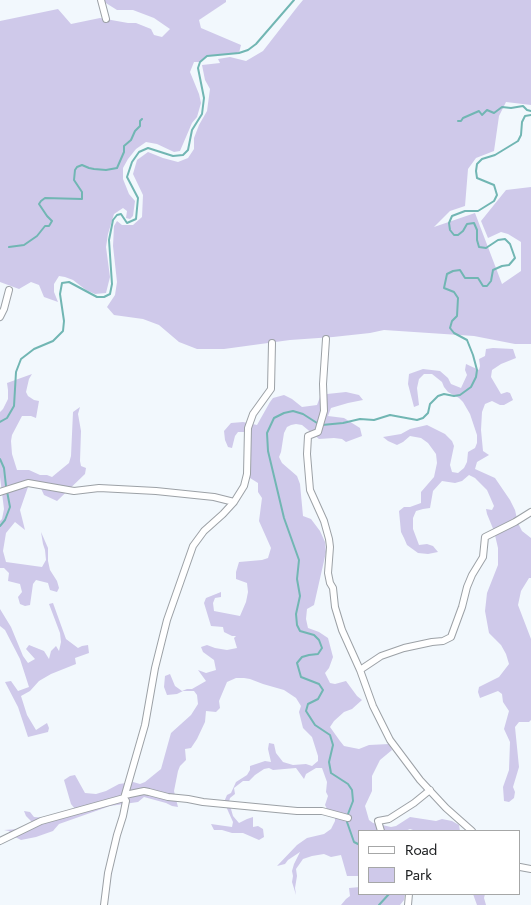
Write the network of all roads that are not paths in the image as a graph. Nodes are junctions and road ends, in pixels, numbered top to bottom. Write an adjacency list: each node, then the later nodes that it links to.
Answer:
1 (101, 0): 2 (street)
2 (106, 19)
3 (10, 290): 4 (street)
4 (0, 317)
5 (326, 339): 10 (street)
6 (272, 343): 8 (street)
7 (0, 492): 8 (street)
8 (234, 502): 12 (street)
9 (531, 512): 10 (street)
10 (360, 670): 11 (street)
11 (430, 790): 14 (street); 15 (street)
12 (125, 797): 13 (street); 16 (street); 17 (street)
13 (348, 818)
14 (381, 830)
15 (471, 830)
16 (0, 841)
17 (104, 905)

